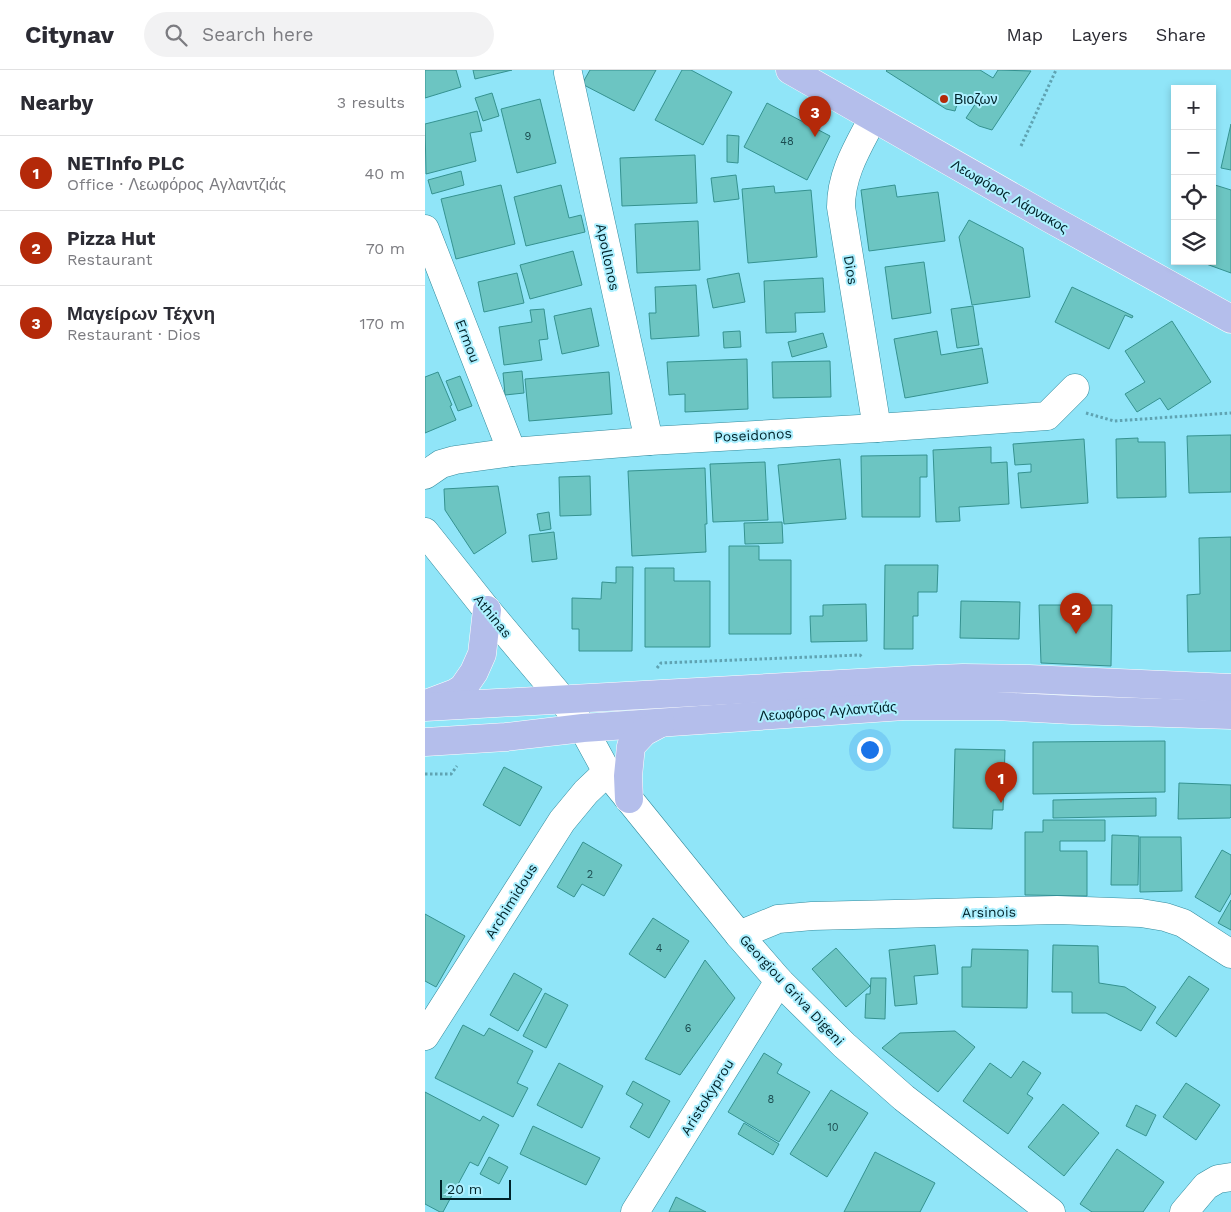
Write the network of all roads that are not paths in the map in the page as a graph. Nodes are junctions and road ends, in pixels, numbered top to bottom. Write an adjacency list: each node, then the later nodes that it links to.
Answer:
1 (790, 70): 3 (main road, Λεωφόρος Λάρνακος)
2 (568, 73): 8 (street, Apollonos)
3 (873, 118): 5 (main road, Λεωφόρος Λάρνακος); 7 (street, Dios)
4 (425, 229): 9 (street, Ermou)
5 (1231, 319)
6 (1067, 396): 7 (street, Poseidonos)
7 (877, 428): 8 (street, Poseidonos)
8 (649, 441): 9 (street, Poseidonos)
9 (512, 452): 10 (street, Poseidonos)
10 (425, 475)
11 (425, 532): 12 (street, Athinas)
12 (487, 610): 14 (street, Athinas); 15 (main road)
13 (1231, 688): 14 (main road, Λεωφόρος Αγλαντζιάς)
14 (562, 699): 15 (main road, Λεωφόρος Αγλαντζιάς); 18 (street, Georgiou Griva Digeni)
15 (425, 706)
16 (1231, 715): 17 (main road, Λεωφόρος Αγλαντζιάς)
17 (661, 723): 18 (main road, Λεωφόρος Αγλαντζιάς); 21 (main road)
18 (583, 728): 19 (main road, Λεωφόρος Αγλαντζιάς); 20 (street, Georgiou Griva Digeni)
19 (425, 742)
20 (607, 772): 21 (street, Georgiou Griva Digeni); 25 (street, Archimidous)
21 (629, 799): 22 (street, Georgiou Griva Digeni)
22 (739, 935): 23 (street, Arsinois); 24 (street, Georgiou Griva Digeni)
23 (1231, 954)
24 (779, 981): 27 (street, Aristokyprou); 28 (street, Georgiou Griva Digeni)
25 (425, 1036)
26 (1231, 1177): 29 (street)
27 (635, 1212)
28 (1051, 1212)
29 (1184, 1212)

